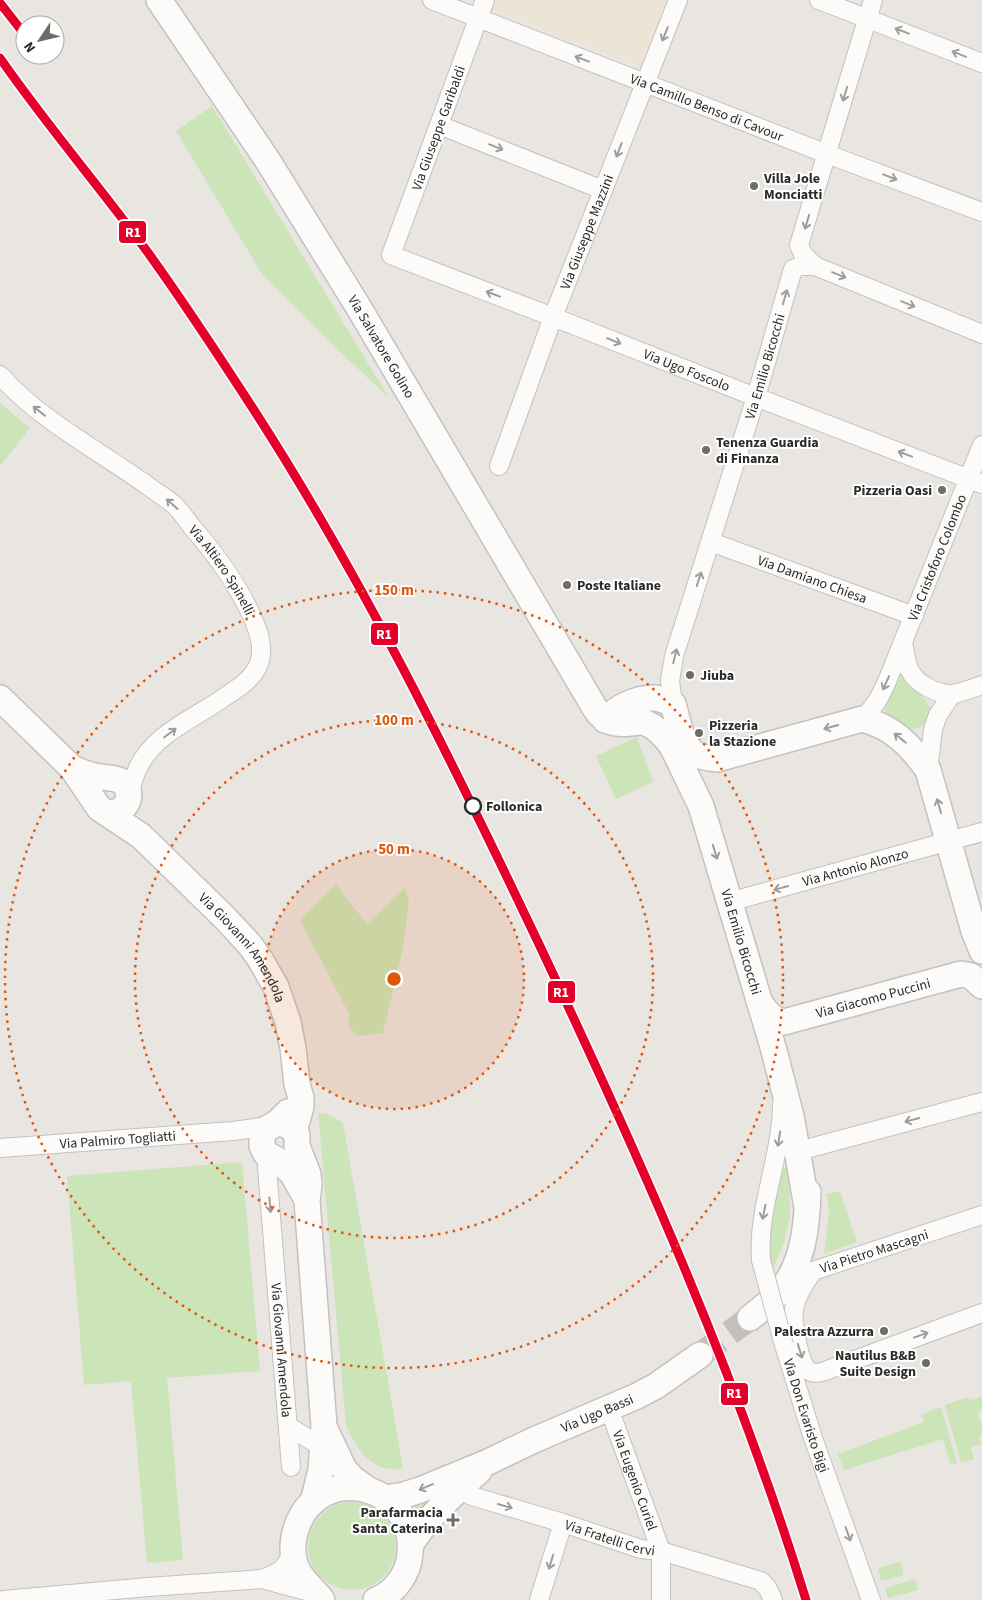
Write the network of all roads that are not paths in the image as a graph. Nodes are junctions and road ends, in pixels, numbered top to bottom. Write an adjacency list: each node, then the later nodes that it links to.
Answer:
1 (159, 0): 31 (street, Via Salvatore Golino)
2 (432, 0): 7 (street, Via Camillo Benso di Cavour)
3 (486, 0): 7 (street, Via Giuseppe Garibaldi)
4 (678, 0): 10 (street, Via Giuseppe Mazzini, one-way to 10)
5 (819, 0): 8 (street)
6 (873, 0): 8 (street)
7 (479, 18): 10 (street, Via Camillo Benso di Cavour, one-way to 7); 11 (street, Via Giuseppe Garibaldi)
8 (868, 18): 9 (street, one-way to 8); 12 (street, one-way to 12)
9 (982, 63)
10 (645, 83): 12 (street, Via Camillo Benso di Cavour); 13 (street, Via Giuseppe Mazzini, one-way to 13)
11 (439, 125): 13 (street, one-way to 13); 15 (street, Via Giuseppe Garibaldi)
12 (827, 154): 14 (street, Via Camillo Benso di Cavour, one-way to 14); 16 (street, one-way to 16)
13 (603, 190): 17 (street, Via Giuseppe Mazzini)
14 (982, 212)
15 (390, 256): 17 (street, Via Ugo Foscolo, one-way to 15)
16 (815, 266): 18 (street, one-way to 18); 20 (street, Via Emilio Bicocchi, one-way to 16)
17 (553, 317): 20 (street, Via Ugo Foscolo, one-way to 20); 22 (street, Via Giuseppe Mazzini)
18 (982, 334)
19 (0, 376): 37 (street, Via Altiero Spinelli, one-way to 19)
20 (756, 397): 23 (street, Via Ugo Foscolo, one-way to 20); 24 (street, Via Emilio Bicocchi)
21 (982, 445): 23 (street, Via Cristoforo Colombo)
22 (499, 466)
23 (975, 481): 25 (street, Via Cristoforo Colombo)
24 (711, 542): 25 (street, Via Damiano Chiesa); 30 (street, Via Emilio Bicocchi, one-way to 24)
25 (914, 616): 26 (street, Via Cristoforo Colombo)
26 (903, 642): 28 (street); 32 (street, Via Cristoforo Colombo, one-way to 32)
27 (982, 685): 28 (street)
28 (952, 694): 36 (street)
29 (0, 698): 35 (street, Via Giovanni Amendola)
30 (673, 704): 31 (street); 33 (street); 34 (street)
31 (604, 711): 33 (street)
32 (862, 719): 34 (street, one-way to 34); 36 (street, one-way to 32)
33 (651, 726): 38 (street)
34 (717, 759): 38 (street)
35 (72, 768): 37 (street, Via Giovanni Amendola); 37 (street, Via Giovanni Amendola)
36 (928, 770): 40 (street, one-way to 36)
37 (115, 804): 49 (street, Via Giovanni Amendola)
38 (701, 806): 41 (street, Via Emilio Bicocchi, one-way to 41)
39 (982, 832): 40 (street, Via Antonio Alonzo)
40 (949, 841): 41 (street, Via Antonio Alonzo, one-way to 41); 42 (street)
41 (729, 902): 44 (street, Via Emilio Bicocchi)
42 (978, 941): 43 (street)
43 (972, 980): 45 (street, Via Giacomo Puccini)
44 (757, 999): 45 (street); 46 (street, Via Emilio Bicocchi)
45 (784, 1022): 46 (street)
46 (773, 1047): 47 (street, Via Emilio Bicocchi)
47 (782, 1078): 51 (street, Via Emilio Bicocchi); 52 (street, Via Emilio Bicocchi); 76 (street, Via Don Evaristo Bigi, one-way to 76, bridge)
48 (982, 1102): 51 (street, one-way to 51)
49 (278, 1142): 50 (street, Via Palmiro Togliatti); 58 (street, Via Giovanni Amendola, one-way to 58); 59 (street)
50 (0, 1148)
51 (806, 1149): 52 (street, Via Emilio Bicocchi)
52 (808, 1207): 55 (street, Via Emilio Bicocchi)
53 (982, 1215): 54 (street, Via Pietro Mascagni, one-way to 54)
54 (982, 1313)
55 (750, 1318)
56 (700, 1355): 60 (street, Via Ugo Bassi)
57 (614, 1422): 68 (street, Via Eugenio Curiel)
58 (288, 1426): 59 (street, Via Giovanni Amendola); 61 (street, Via Giovanni Amendola)
59 (323, 1437): 63 (street); 64 (street)
60 (488, 1462): 62 (street, Via Ugo Bassi); 63 (street, Via Ugo Bassi, one-way to 63)
61 (291, 1467)
62 (459, 1489): 65 (street, Via Fratelli Cervi, one-way to 65); 66 (street, Via Ugo Bassi)
63 (376, 1493): 64 (street, Via Ugo Bassi); 66 (street, Via Ugo Bassi)
64 (313, 1502): 67 (street, Via Ugo Bassi)
65 (563, 1523): 68 (street, Via Fratelli Cervi); 73 (street, one-way to 73)
66 (411, 1544): 70 (street, Via Ugo Bassi)
67 (293, 1551): 69 (street); 71 (street, Via Ugo Bassi)
68 (662, 1551): 74 (street, Via Eugenio Curiel); 75 (street, Via Fratelli Cervi)
69 (262, 1579): 71 (street); 72 (street)
70 (388, 1595)
71 (322, 1598)
72 (4, 1600)
73 (539, 1600)
74 (661, 1600)
75 (773, 1600)
76 (871, 1600)

